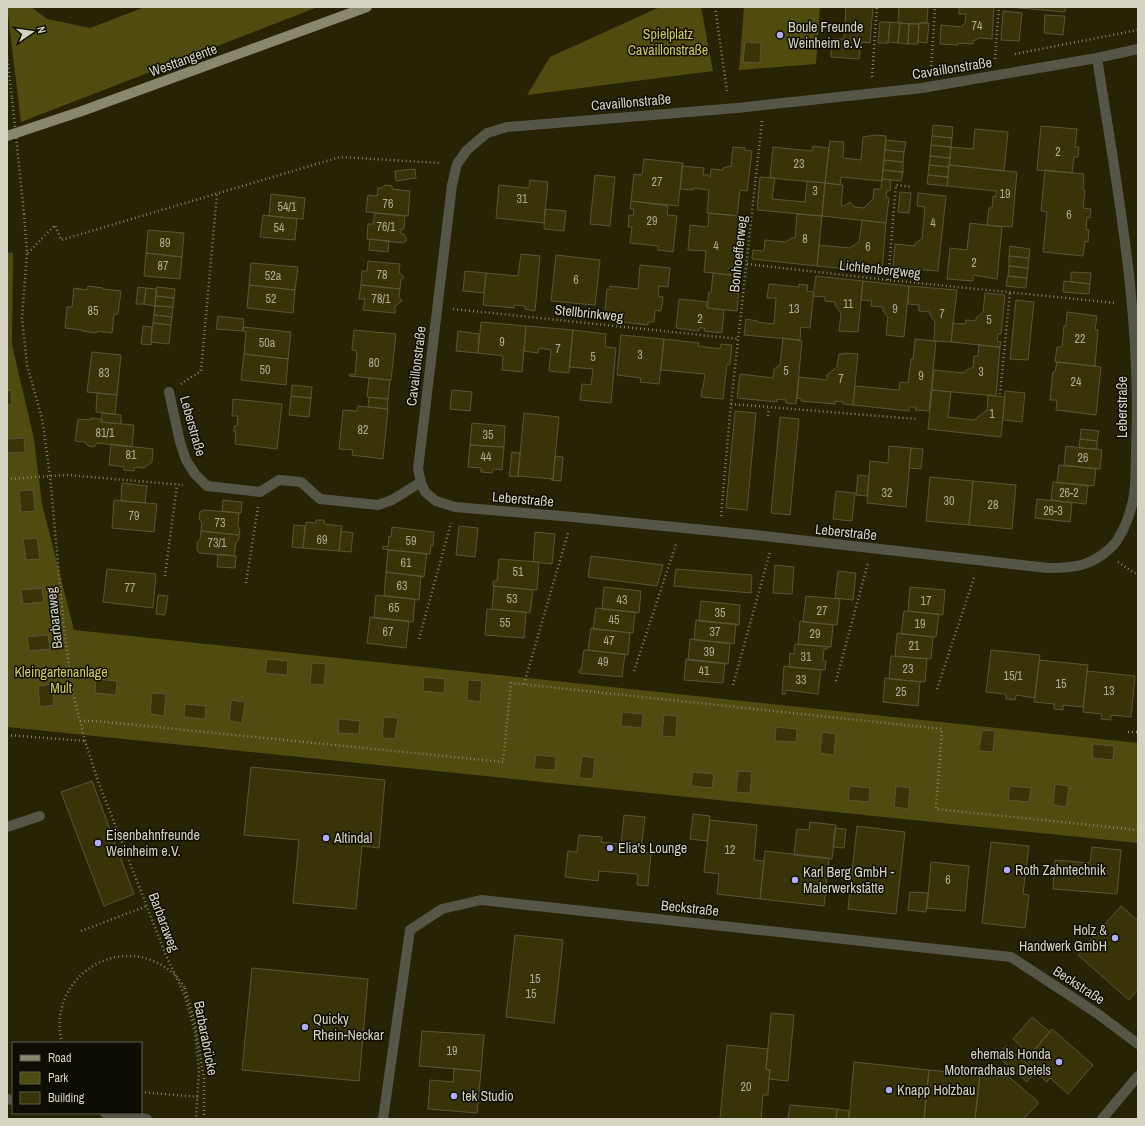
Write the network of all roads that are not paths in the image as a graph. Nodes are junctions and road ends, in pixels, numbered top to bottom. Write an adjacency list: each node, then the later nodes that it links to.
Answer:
1 (367, 7): 4 (main road, Westtangente)
2 (1138, 49): 3 (street, Cavaillonstraße)
3 (1098, 58): 6 (street, Cavaillonstraße); 6 (street, Leberstraße)
4 (7, 136)
5 (169, 392): 6 (street, Leberstraße)
6 (421, 482)
7 (40, 816): 8 (street)
8 (7, 827)
9 (1138, 1044): 13 (street, Beckstraße)
10 (1138, 1076): 14 (street)
11 (112, 1114): 12 (street)
12 (147, 1119)
13 (383, 1119)
14 (1102, 1119)

